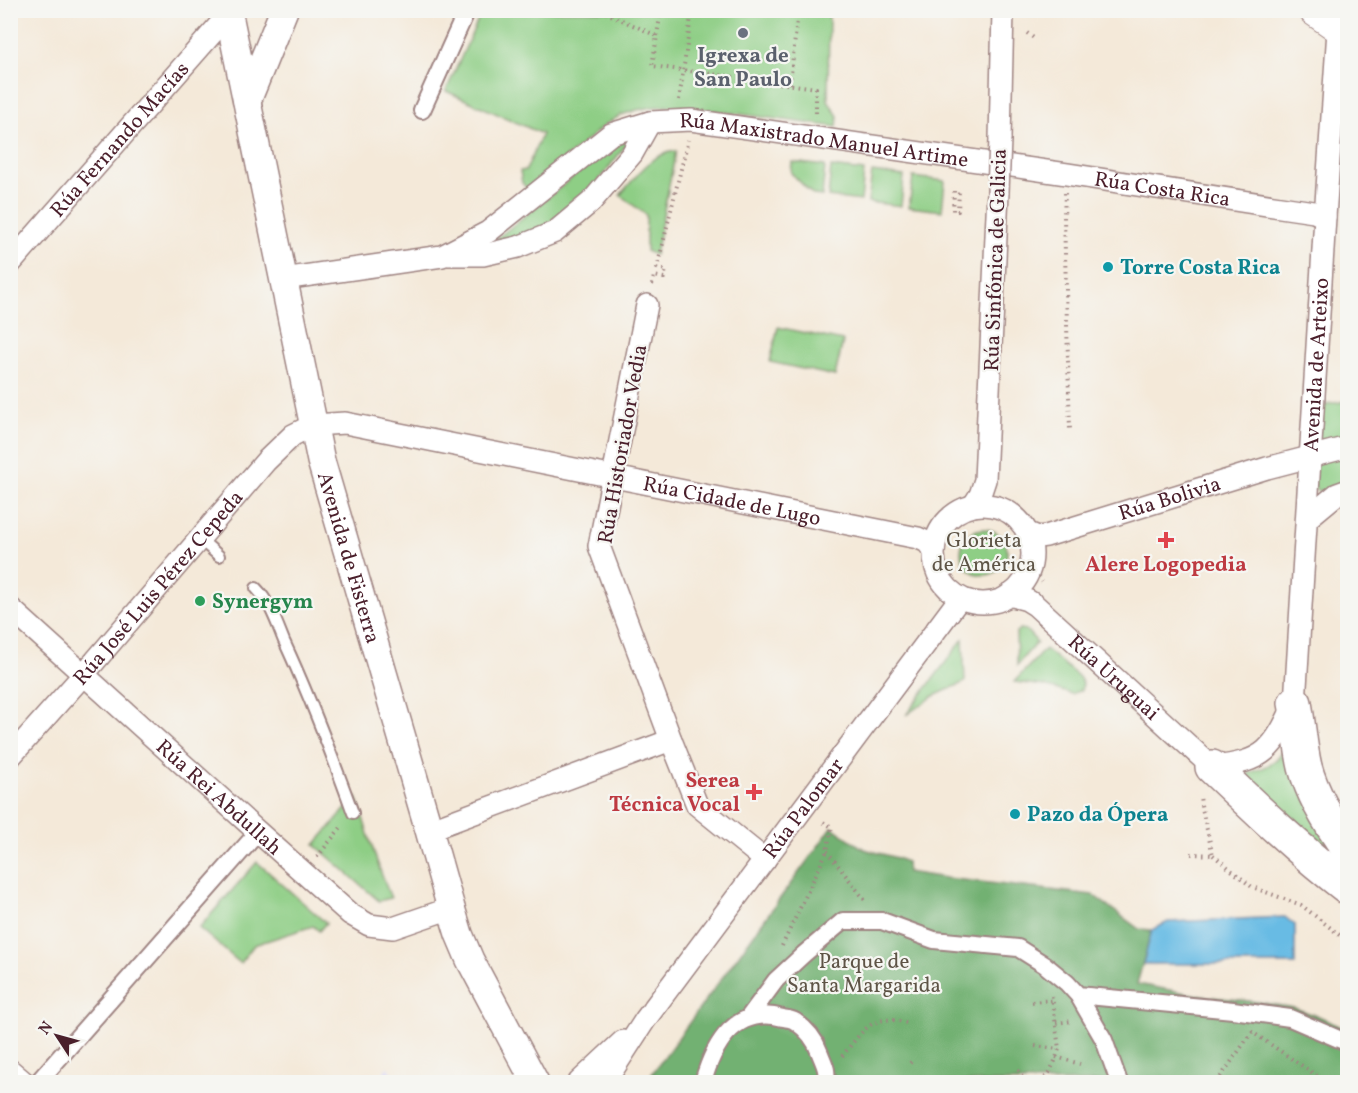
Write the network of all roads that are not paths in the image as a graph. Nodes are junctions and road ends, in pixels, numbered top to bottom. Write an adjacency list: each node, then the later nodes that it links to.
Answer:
1 (284, 10): 6 (street)
2 (467, 10): 7 (street)
3 (1003, 10): 20 (street, Rúa Sinfónica de Galicia, bridge)
4 (230, 12): 6 (street, Avenida de Fisterra); 11 (street, Rúa Fernando Macías)
5 (1335, 20): 10 (street, Avenida de Arteixo)
6 (247, 101): 13 (street, Avenida de Fisterra)
7 (422, 110)
8 (650, 122): 9 (street, Rúa Maxistrado Manuel Artime); 12 (street, Rúa Maxistrado Manuel Artime); 12 (street, Rúa Maxistrado Manuel Artime)
9 (999, 165): 10 (street, Rúa Costa Rica)
10 (1325, 218): 17 (street, Avenida de Arteixo)
11 (13, 256)
12 (442, 256): 13 (street, Rúa Maxistrado Manuel Artime)
13 (283, 279): 15 (street, Avenida de Fisterra)
14 (647, 305): 18 (street, Rúa Historiador Vedia)
15 (313, 425): 18 (street, Rúa Cidade de Lugo); 23 (street, Rúa José Luis Pérez Cepeda); 36 (street, Avenida de Fisterra)
16 (1347, 447): 17 (street, Rúa Bolivia)
17 (1311, 455): 21 (street, Avenida de Arteixo); 22 (street, Rúa Bolivia)
18 (614, 476): 24 (street, Rúa Cidade de Lugo); 32 (street, Rúa Historiador Vedia)
19 (1347, 490): 21 (street)
20 (973, 506): 22 (street); 24 (street)
21 (1308, 518): 31 (street, Avenida de Arteixo)
22 (1028, 533): 27 (street)
23 (200, 539): 25 (lane); 30 (street, Rúa José Luis Pérez Cepeda)
24 (934, 551): 28 (street)
25 (219, 556)
26 (256, 588): 35 (lane)
27 (1010, 595): 28 (street); 34 (street, Rúa Uruguai)
28 (960, 598): 39 (street, Rúa Palomar)
29 (10, 608): 30 (street, Rúa Rei Abdullah)
30 (84, 674): 33 (street, Rúa José Luis Pérez Cepeda); 37 (street, Rúa Rei Abdullah)
31 (1295, 703): 34 (street, Avenida de Arteixo); 38 (main road, Avenida de Arteixo)
32 (671, 740): 36 (street); 39 (street, Rúa Historiador Vedia)
33 (10, 757)
34 (1212, 767): 40 (main road)
35 (353, 813)
36 (429, 830): 41 (street, Avenida de Fisterra)
37 (258, 832): 41 (street, Rúa Rei Abdullah); 49 (street)
38 (1347, 849)
39 (765, 860): 44 (street, Rúa Palomar)
40 (1347, 888)
41 (451, 908): 50 (street, Avenida de Fisterra)
42 (1078, 995): 43 (street); 45 (street); 54 (street)
43 (748, 1018): 47 (street); 53 (street)
44 (645, 1020): 51 (street, Rúa Palomar); 52 (street, Rúa Palomar)
45 (1347, 1044)
46 (10, 1070): 48 (street)
47 (827, 1077)
48 (24, 1083)
49 (38, 1083)
50 (535, 1083)
51 (579, 1083)
52 (605, 1083)
53 (703, 1083)
54 (1119, 1083)

